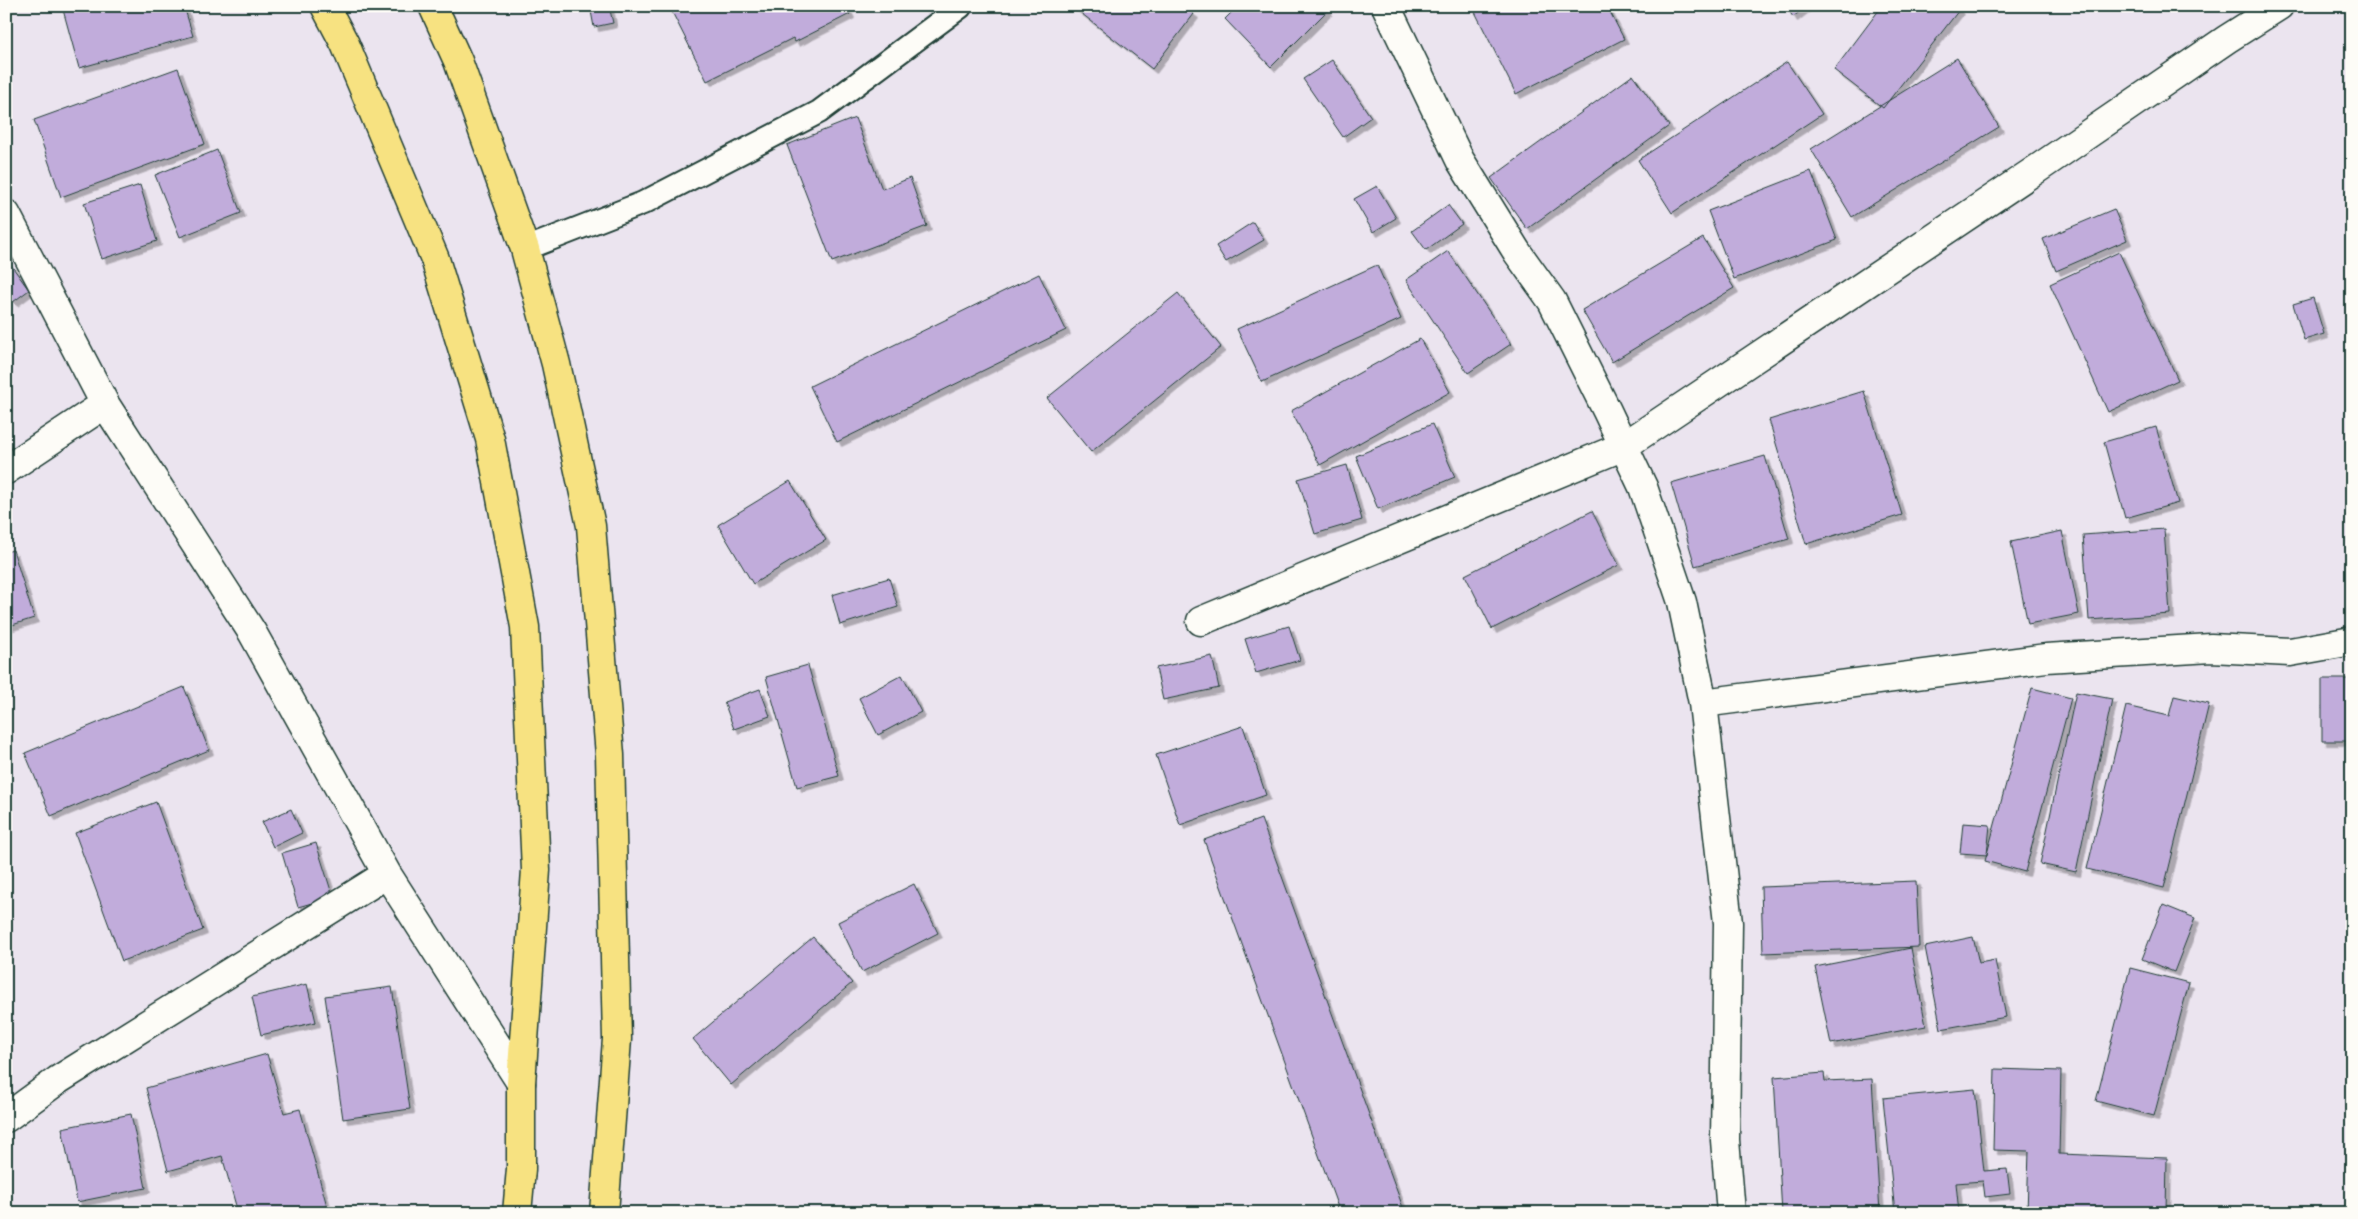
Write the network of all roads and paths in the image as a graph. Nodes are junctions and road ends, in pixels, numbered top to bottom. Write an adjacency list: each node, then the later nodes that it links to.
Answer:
1 (325, 6): 15 (main road)
2 (433, 6): 7 (main road)
3 (1386, 6): 9 (street)
4 (2279, 6): 9 (street)
5 (960, 7): 7 (lane)
6 (6, 214): 8 (street)
7 (525, 249): 18 (main road)
8 (105, 404): 10 (street); 14 (street)
9 (1624, 446): 11 (street); 13 (street)
10 (6, 470)
11 (1201, 621)
12 (2352, 641): 13 (street)
13 (1703, 703): 19 (street)
14 (387, 874): 15 (street); 16 (street)
15 (521, 1083): 17 (main road)
16 (6, 1118)
17 (517, 1213)
18 (604, 1213)
19 (1731, 1213)

